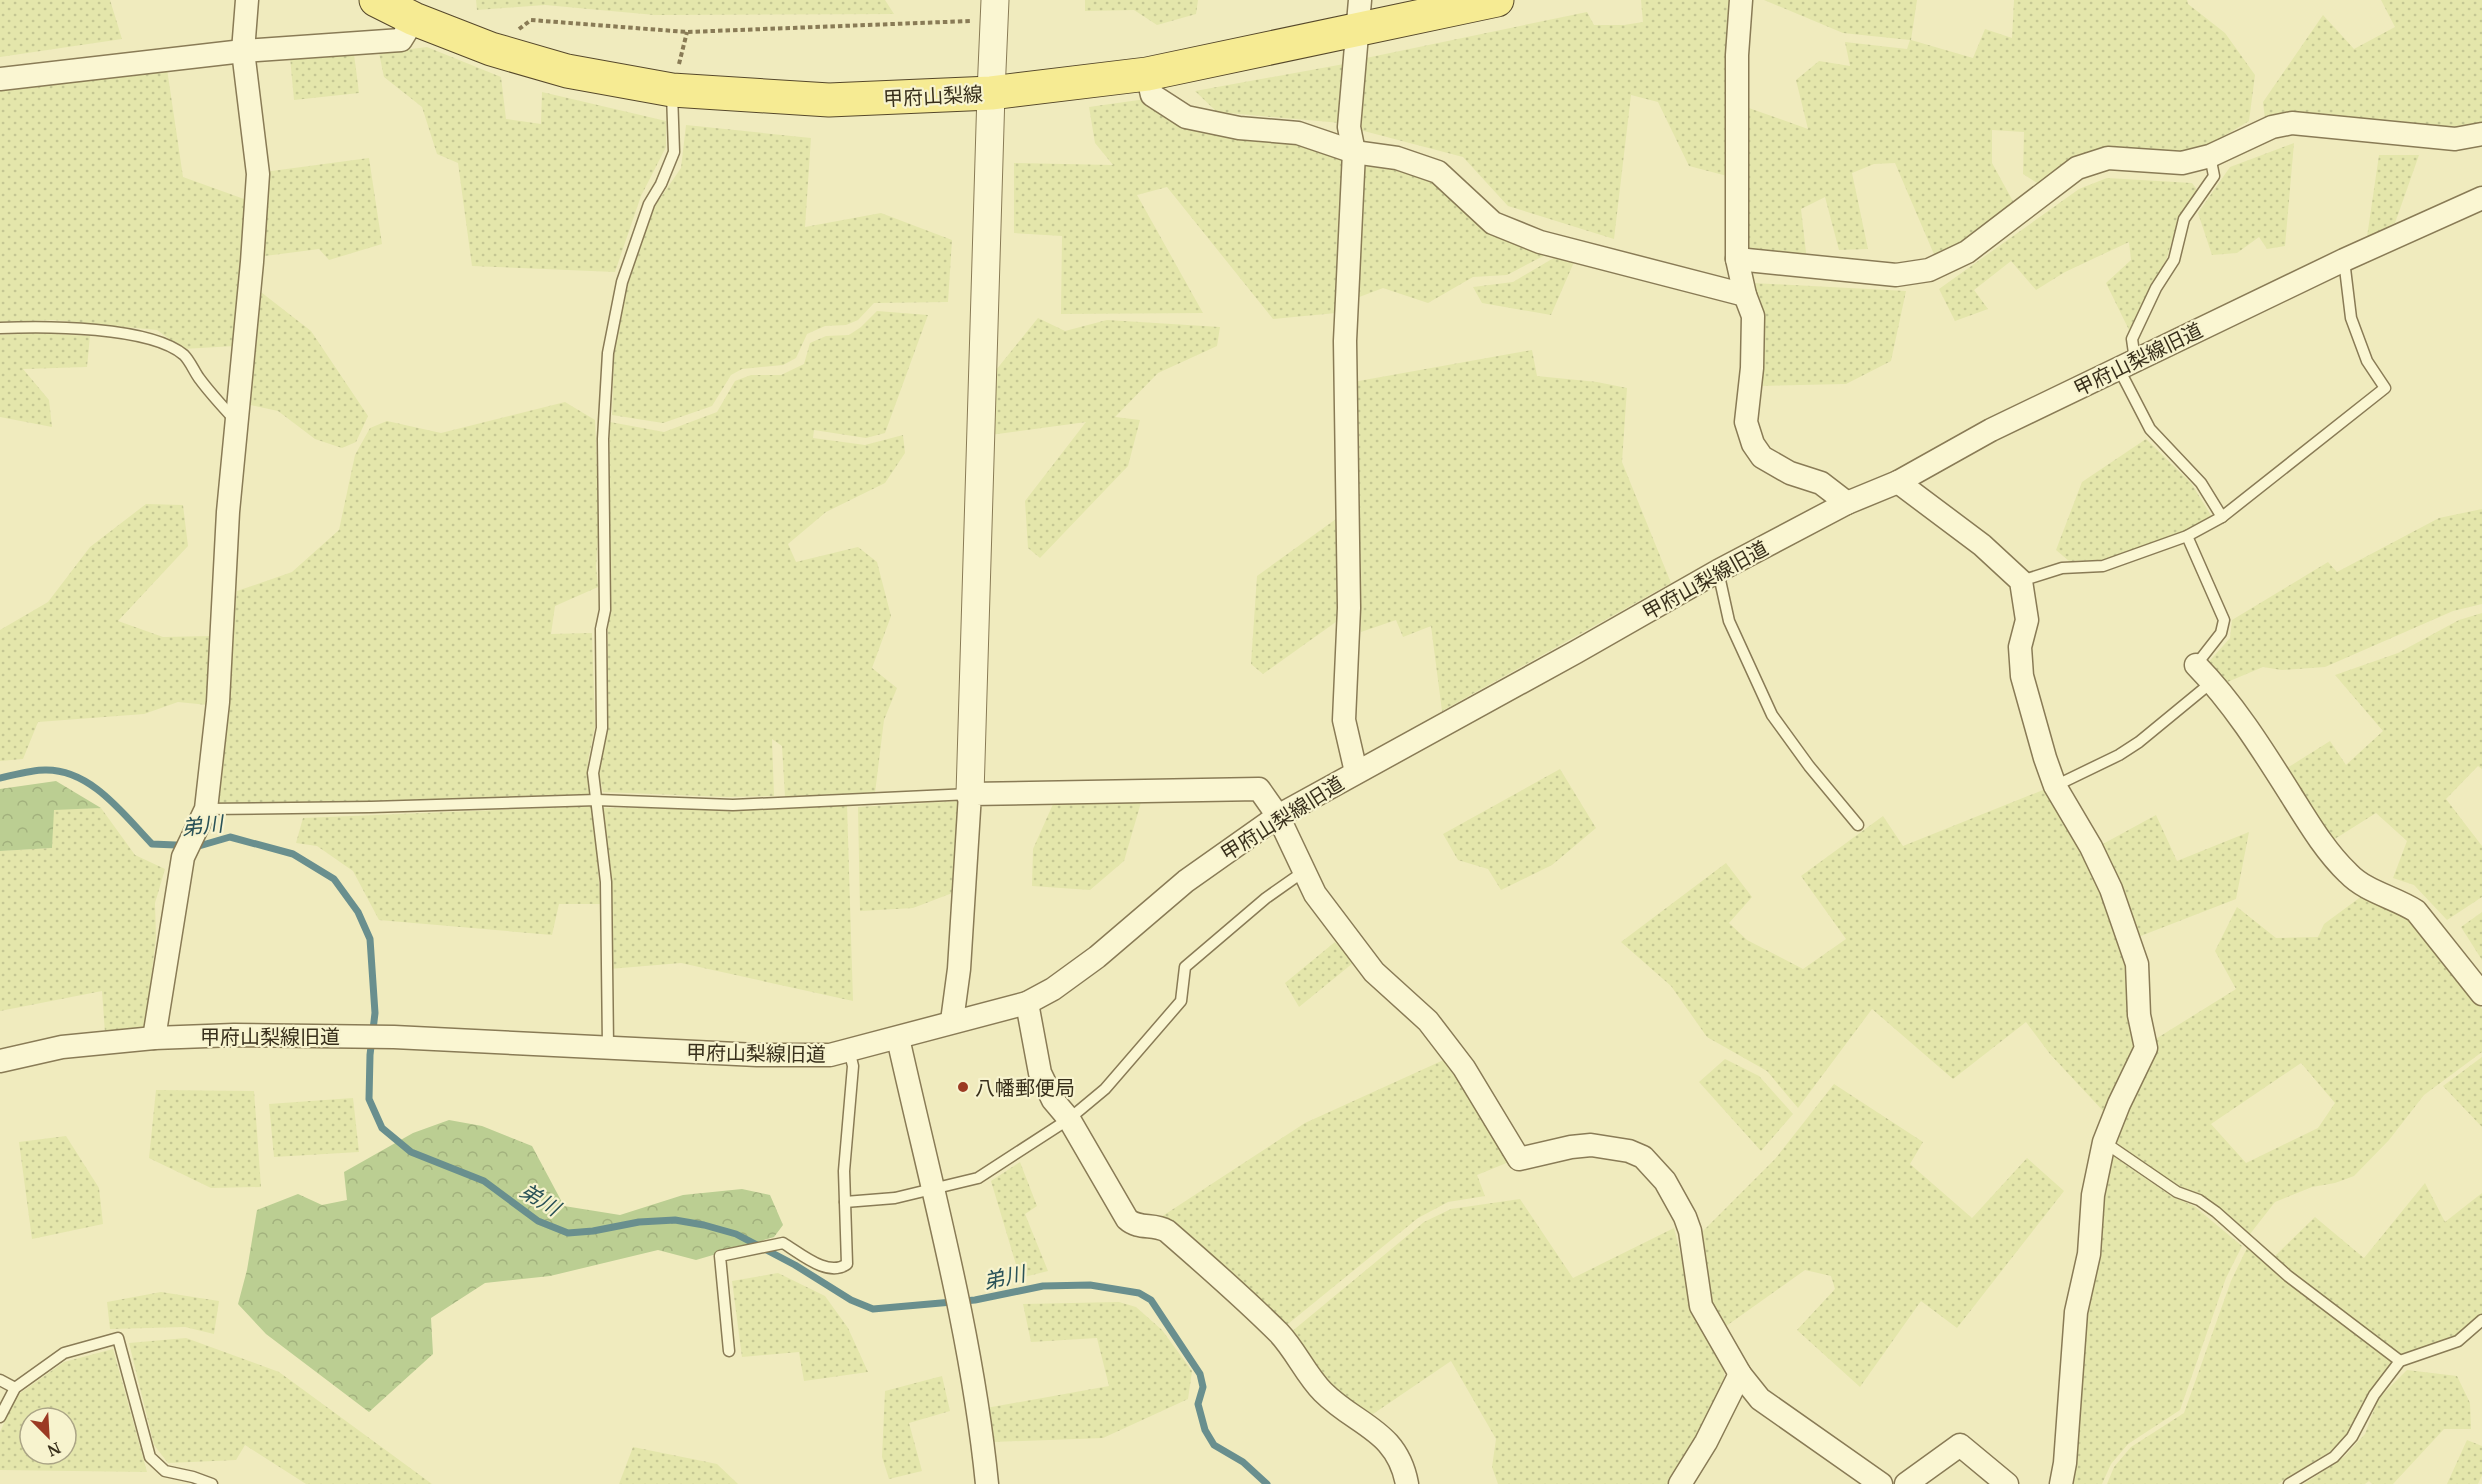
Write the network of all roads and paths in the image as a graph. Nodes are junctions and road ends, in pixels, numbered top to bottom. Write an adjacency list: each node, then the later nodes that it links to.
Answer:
1 (246, 0): 9 (street)
2 (376, 0): 7 (main road, 甲府山梨線)
3 (1497, 0): 6 (main road, 甲府山梨線)
4 (1741, 0): 18 (street)
5 (995, 11): 8 (path); 13 (street)
6 (1360, 14): 10 (main road, 甲府山梨線); 15 (street)
7 (414, 19): 8 (main road, 甲府山梨線); 9 (street)
8 (491, 49): 12 (main road, 甲府山梨線)
9 (243, 51): 11 (street); 23 (street)
10 (1147, 74): 13 (main road, 甲府山梨線); 15 (street)
11 (0, 79)
12 (672, 90): 13 (main road, 甲府山梨線); 35 (lane)
13 (991, 93): 34 (street)
14 (2482, 134): 16 (street)
15 (1354, 152): 20 (street); 32 (street)
16 (2211, 156): 18 (street); 22 (lane)
17 (2482, 198): 19 (street, 甲府山梨線旧道)
18 (1737, 259): 20 (street)
19 (2344, 260): 22 (street, 甲府山梨線旧道); 26 (lane)
20 (1745, 295): 25 (street)
21 (0, 328): 23 (lane)
22 (2127, 365): 24 (street, 甲府山梨線旧道); 26 (lane)
23 (235, 420): 37 (street)
24 (1898, 483): 25 (street, 甲府山梨線旧道); 29 (street)
25 (1847, 502): 28 (street, 甲府山梨線旧道)
26 (2222, 518): 27 (lane)
27 (2187, 536): 29 (lane); 30 (lane)
28 (1718, 571): 32 (street, 甲府山梨線旧道); 38 (lane)
29 (2021, 581): 33 (street)
30 (2196, 665): 31 (street)
31 (2212, 682): 33 (lane); 40 (street)
32 (1356, 772): 36 (street, 甲府山梨線旧道)
33 (2055, 786): 49 (street)
34 (970, 794): 35 (lane); 36 (street); 42 (street)
35 (597, 800): 37 (lane); 45 (lane)
36 (1278, 816): 39 (street); 41 (street, 甲府山梨線旧道)
37 (202, 817): 43 (street)
38 (1858, 825)
39 (1304, 872): 48 (lane); 55 (street)
40 (2482, 994)
41 (1027, 1002): 42 (street, 甲府山梨線旧道); 48 (street)
42 (952, 1021): 44 (street, 甲府山梨線旧道)
43 (154, 1038): 45 (street, 甲府山梨線旧道); 47 (street, 甲府山梨線旧道)
44 (898, 1038): 46 (street, 甲府山梨線旧道); 50 (street)
45 (608, 1046): 46 (street, 甲府山梨線旧道)
46 (849, 1050): 51 (lane)
47 (0, 1061)
48 (1069, 1119): 50 (lane); 61 (street)
49 (2104, 1142): 54 (lane); 66 (street)
50 (932, 1191): 51 (lane); 60 (street)
51 (845, 1202): 53 (lane)
52 (2482, 1320): 54 (lane)
53 (729, 1351)
54 (2400, 1361): 67 (lane)
55 (1740, 1374): 62 (street); 63 (street)
56 (0, 1380): 57 (lane)
57 (15, 1388): 58 (lane); 59 (lane)
58 (0, 1417)
59 (212, 1484)
60 (987, 1484)
61 (1407, 1484)
62 (1680, 1484)
63 (1881, 1484)
64 (1906, 1484): 65 (street)
65 (2007, 1484)
66 (2061, 1484)
67 (2289, 1484)

